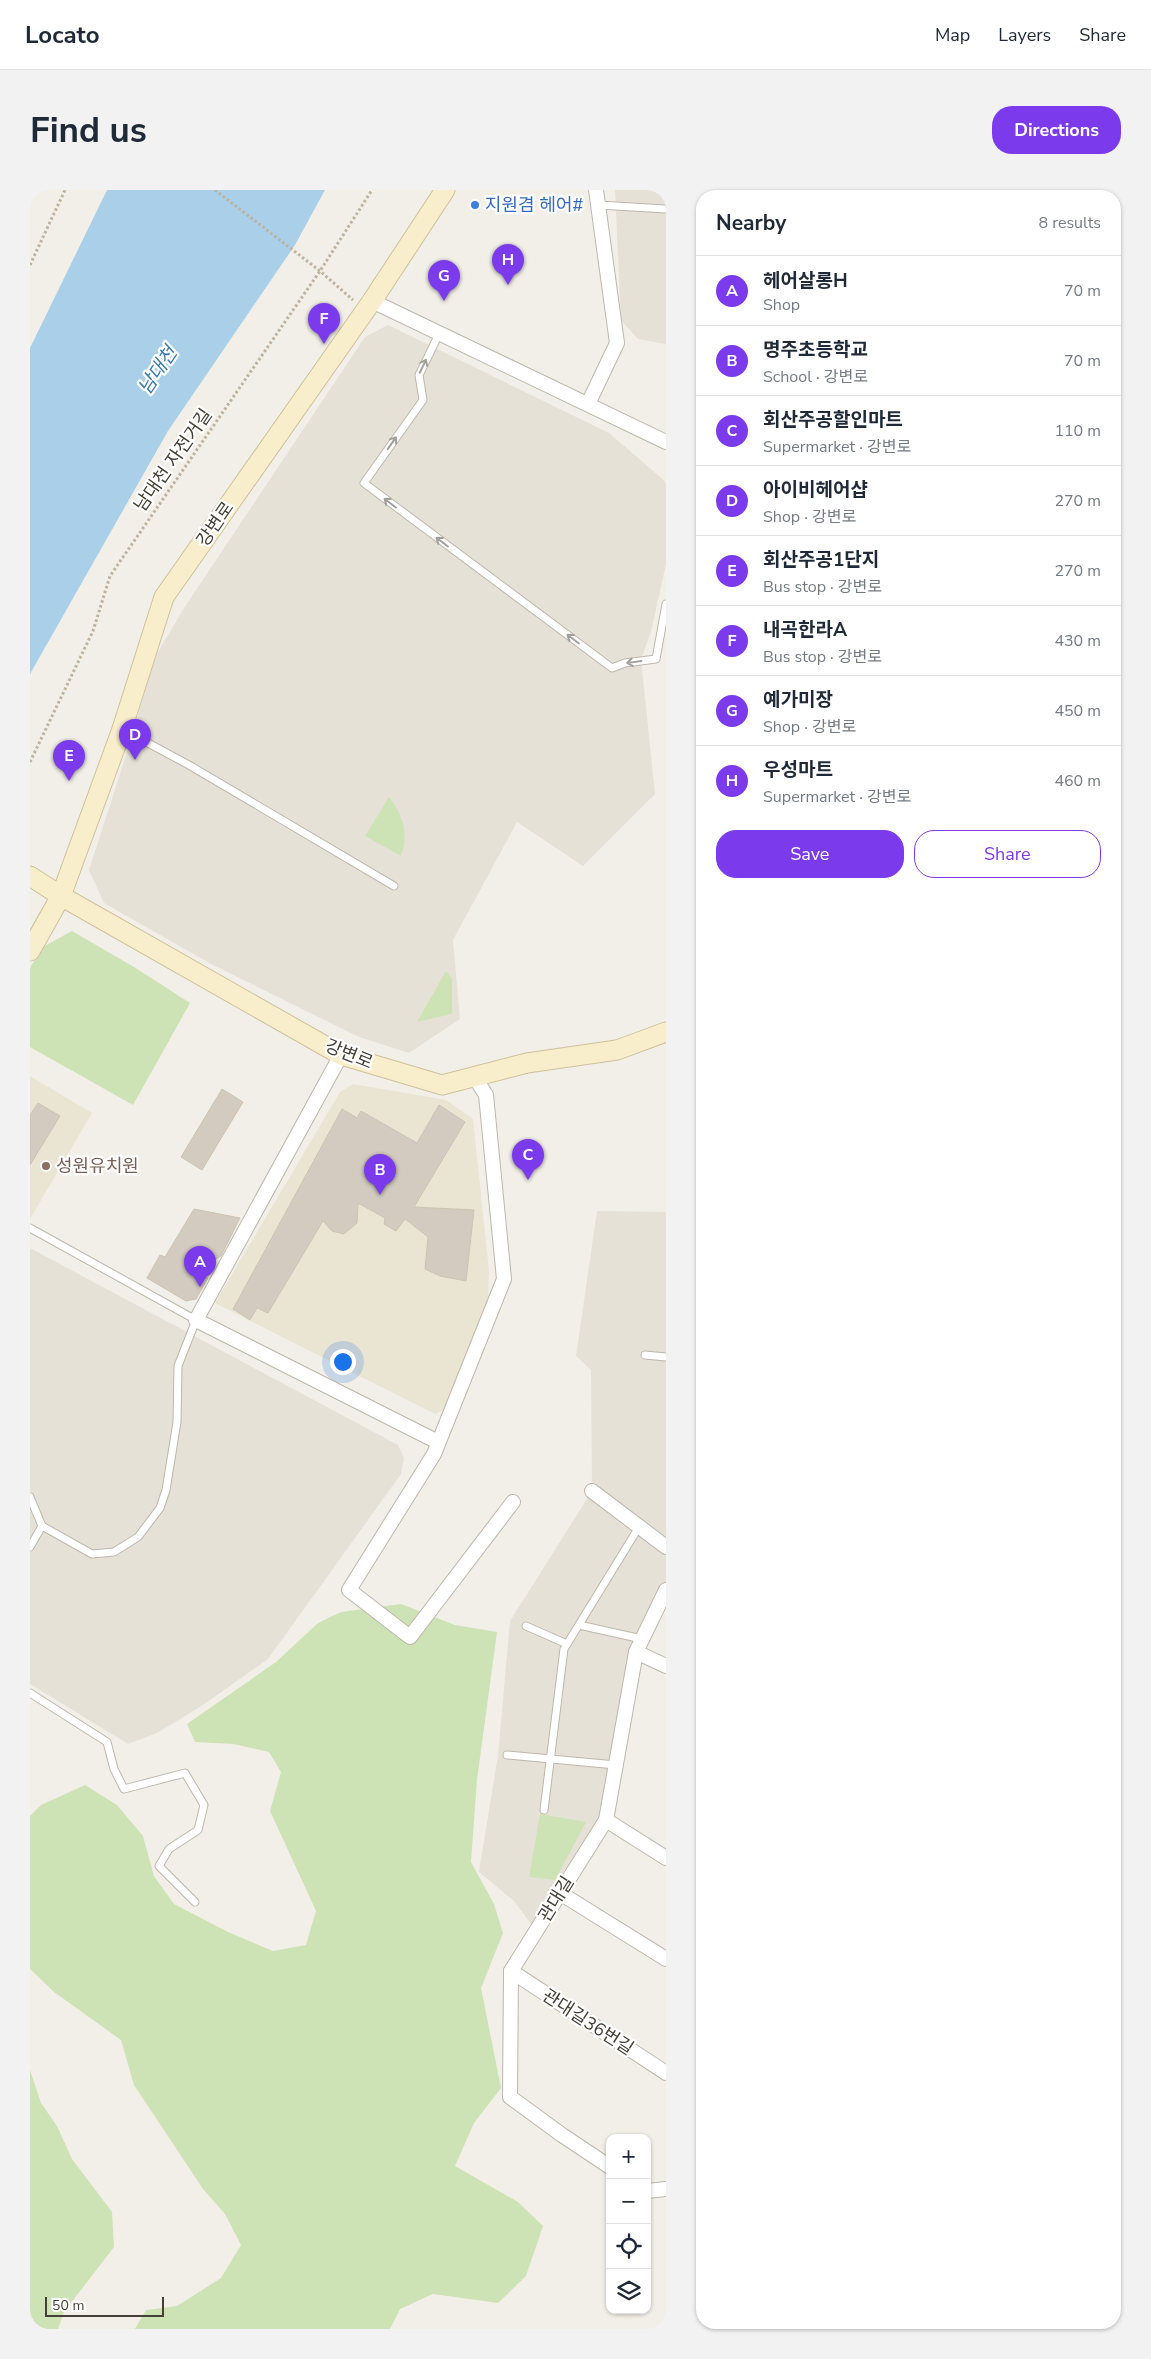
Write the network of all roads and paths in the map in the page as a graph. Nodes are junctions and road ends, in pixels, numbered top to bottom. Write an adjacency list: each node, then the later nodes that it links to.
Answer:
1 (65, 190): 8 (path)
2 (215, 190): 9 (path)
3 (372, 190): 9 (path, 남대천 자전거길)
4 (444, 190): 10 (street, 강변로)
5 (596, 190): 6 (street)
6 (599, 205): 7 (lane); 12 (street)
7 (666, 210)
8 (30, 265)
9 (320, 271): 10 (path); 16 (path, 남대천 자전거길)
10 (369, 306): 11 (street); 15 (street, 강변로)
11 (439, 334): 12 (street); 14 (lane, one-way to 11)
12 (588, 404): 13 (street)
13 (666, 442)
14 (666, 604)
15 (122, 728): 18 (lane); 19 (street, 강변로)
16 (30, 762)
17 (34, 878): 19 (street, 강변로)
18 (394, 886)
19 (61, 896): 20 (street, 강변로); 22 (street, 강변로)
20 (30, 951)
21 (666, 1032): 23 (street, 강변로)
22 (341, 1055): 23 (street, 강변로); 25 (street)
23 (474, 1076): 28 (street)
24 (30, 1228): 25 (lane)
25 (196, 1320): 28 (street); 32 (lane)
26 (645, 1355): 27 (lane)
27 (666, 1357)
28 (438, 1442): 31 (street)
29 (592, 1491): 33 (street)
30 (30, 1497): 32 (lane)
31 (513, 1502)
32 (42, 1526): 34 (lane)
33 (640, 1527): 35 (street); 38 (lane)
34 (30, 1547)
35 (666, 1547)
36 (666, 1590): 40 (street, 관대길)
37 (526, 1626): 39 (lane)
38 (579, 1626): 39 (lane); 40 (lane)
39 (567, 1644): 44 (lane)
40 (639, 1645): 41 (street); 45 (street, 관대길)
41 (666, 1666)
42 (30, 1693): 50 (lane)
43 (507, 1755): 44 (lane)
44 (550, 1760): 45 (lane); 46 (lane)
45 (616, 1765): 47 (street, 관대길)
46 (544, 1810)
47 (606, 1820): 48 (street); 49 (street, 관대길)
48 (666, 1858)
49 (560, 1893): 51 (street); 52 (street, 관대길)
50 (195, 1902)
51 (666, 1959)
52 (511, 1971): 53 (street, 관대길36번길); 54 (street)
53 (666, 2073)
54 (606, 2164)
55 (666, 2189): 56 (street)
56 (651, 2191)

